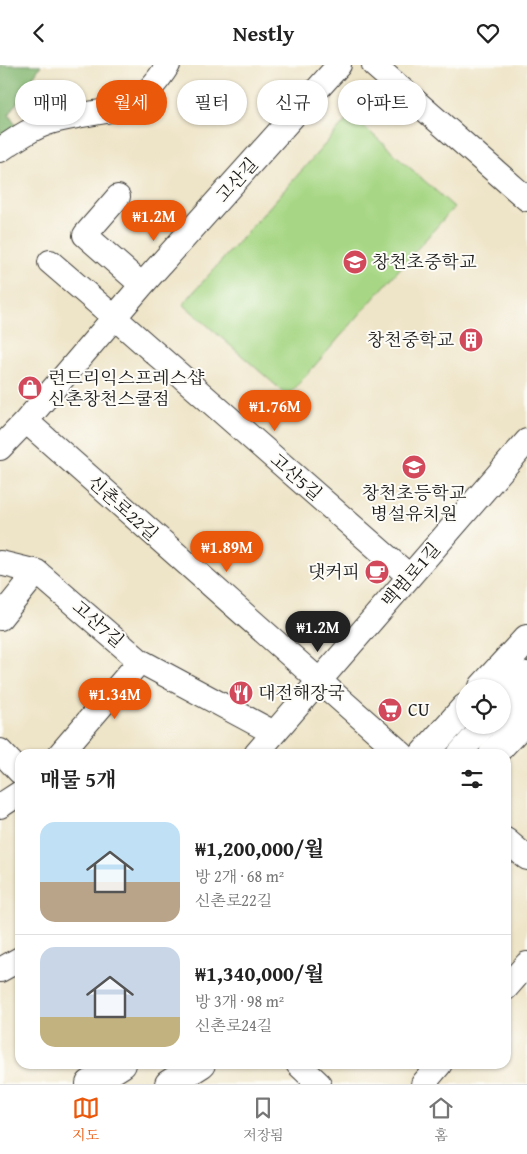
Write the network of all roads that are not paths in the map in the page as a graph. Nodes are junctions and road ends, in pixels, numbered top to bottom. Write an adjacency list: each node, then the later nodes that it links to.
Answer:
1 (168, 65): 4 (street)
2 (339, 65): 8 (street, 고산길)
3 (374, 65): 6 (street)
4 (0, 151)
5 (118, 197): 8 (street)
6 (527, 199)
7 (50, 262): 9 (street)
8 (142, 285): 9 (street, 고산길)
9 (115, 318): 10 (street, 고산길); 15 (street, 고산5길)
10 (26, 421): 12 (street, 고산길); 21 (street, 신촌로22길)
11 (527, 441): 15 (street, 백범로1길)
12 (0, 448)
13 (0, 563): 14 (street, 고산7길)
14 (37, 572): 16 (street); 18 (street, 고산7길)
15 (409, 576): 21 (street, 백범로1길)
16 (0, 618)
17 (527, 639): 20 (main road)
18 (140, 661): 26 (street, 고산7길); 28 (street)
19 (527, 674): 22 (street)
20 (490, 679)
21 (320, 681): 26 (street, 백범로1길); 30 (street, 신촌로22길)
22 (511, 694)
23 (527, 697): 33 (street)
24 (527, 717): 34 (main road)
25 (456, 718): 31 (main road)
26 (274, 733): 29 (street, 백범로1길)
27 (477, 734): 32 (street)
28 (64, 749)
29 (260, 749)
30 (396, 749)
31 (428, 749)
32 (463, 749)
33 (495, 749)
34 (497, 749)
35 (0, 751): 36 (street)
36 (15, 767)
37 (15, 796): 38 (street)
38 (0, 806)
39 (511, 844): 40 (street)
40 (527, 858)
41 (15, 962): 43 (street)
42 (527, 964): 44 (street)
43 (0, 970)
44 (511, 982)
45 (114, 1069): 49 (main road)
46 (193, 1069): 50 (main road)
47 (303, 1069): 51 (street)
48 (436, 1069): 52 (street)
49 (90, 1084)
50 (170, 1084)
51 (319, 1084)
52 (422, 1084)

